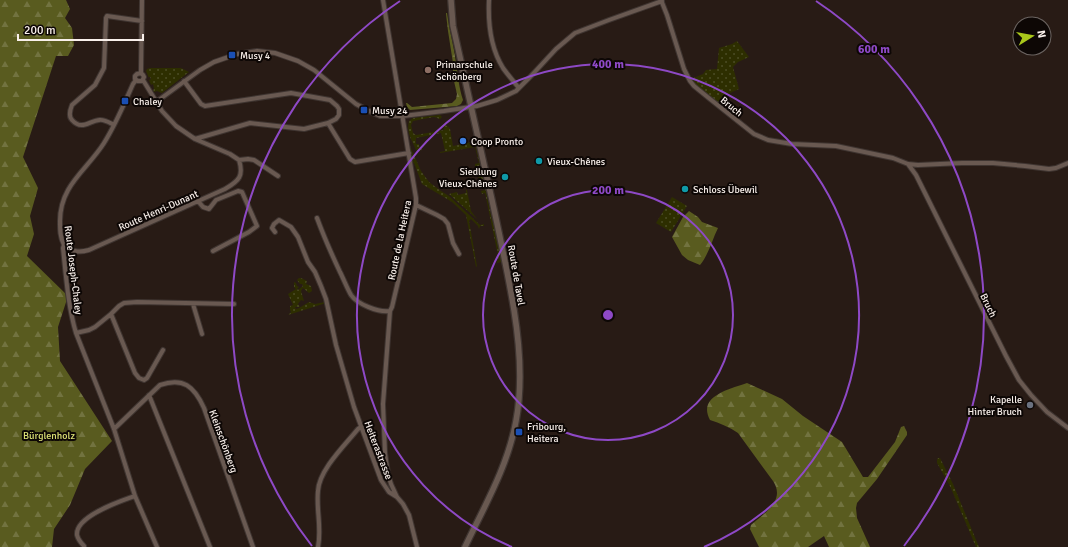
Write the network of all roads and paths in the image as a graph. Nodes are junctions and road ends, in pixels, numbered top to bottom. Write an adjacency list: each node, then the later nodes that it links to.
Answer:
1 (142, 0): 6 (street, Route Joseph-Chaley)
2 (383, 0): 14 (street, Route de la Heitera)
3 (451, 0): 13 (main road, Route de Tavel)
4 (489, 0): 11 (street)
5 (661, 1): 11 (street); 21 (street, Bruch)
6 (142, 20): 7 (street, Route Joseph-Chaley); 16 (street)
7 (140, 73): 8 (street, Route Joseph-Chaley); 9 (street, Route Joseph-Chaley)
8 (136, 80): 9 (street); 16 (street, Route Joseph-Chaley)
9 (143, 80): 12 (street, Route Joseph-Chaley)
10 (184, 81): 12 (street); 14 (street); 15 (street)
11 (519, 88): 13 (street)
12 (156, 102): 17 (street, Route Joseph-Chaley)
13 (471, 107): 14 (street); 51 (main road, Route de Tavel)
14 (403, 116): 18 (street, Route de la Heitera)
15 (328, 123): 17 (street); 18 (street)
16 (114, 125): 29 (street, Route Joseph-Chaley)
17 (195, 139): 19 (street, Route Joseph-Chaley)
18 (409, 153): 26 (street, Route de la Heitera)
19 (239, 160): 24 (street); 25 (street, Route Henri-Dunant)
20 (1068, 163): 22 (street)
21 (908, 164): 22 (street); 23 (street, Bruch)
22 (918, 165): 23 (street)
23 (916, 175): 41 (street, Bruch)
24 (278, 176)
25 (198, 201): 29 (street, Route Henri-Dunant); 30 (street)
26 (416, 205): 31 (street); 34 (street, Route de la Heitera)
27 (317, 218): 34 (street)
28 (274, 232): 40 (street, Heiterastrasse)
29 (64, 245): 36 (street, Route Joseph-Chaley)
30 (213, 252)
31 (459, 254)
32 (193, 304): 33 (street); 35 (street); 37 (street)
33 (234, 304)
34 (390, 311): 44 (street, Heiterastrasse)
35 (111, 314): 36 (street); 38 (street)
36 (76, 334): 42 (street, Route Joseph-Chaley)
37 (202, 334)
38 (163, 350)
39 (149, 395): 42 (street, Kleinschönberg); 47 (street); 48 (street, Kleinschönberg)
40 (361, 427): 44 (street, Heiterastrasse); 49 (street)
41 (1068, 428)
42 (114, 429): 43 (street)
43 (135, 496): 45 (street); 46 (street)
44 (396, 497): 50 (street)
45 (84, 546)
46 (157, 547)
47 (210, 547)
48 (253, 547)
49 (318, 547)
50 (417, 547)
51 (465, 547)

